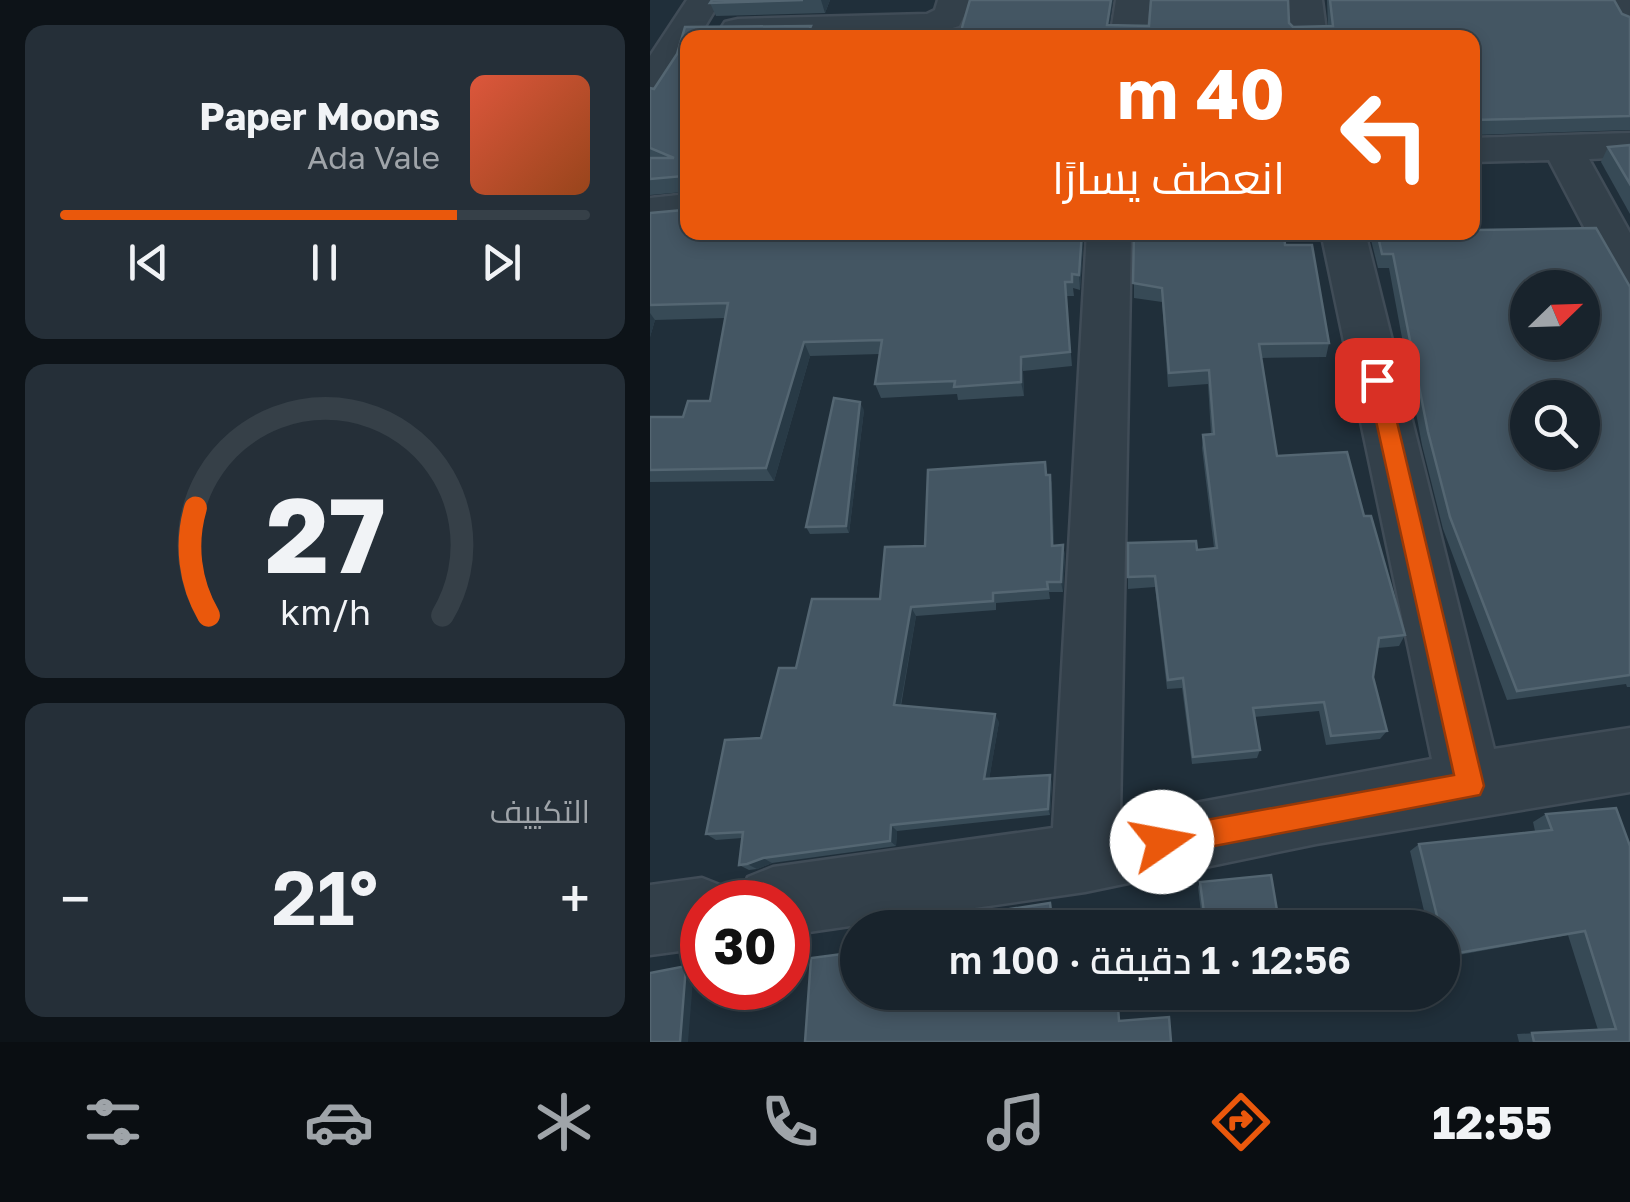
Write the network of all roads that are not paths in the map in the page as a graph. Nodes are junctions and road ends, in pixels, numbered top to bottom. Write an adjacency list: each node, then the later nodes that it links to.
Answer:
1 (704, 0): 7 (street)
2 (955, 0): 8 (street)
3 (1133, 0): 9 (street)
4 (1304, 0): 10 (street)
5 (1620, 0): 6 (street)
6 (1630, 20)
7 (687, 30)
8 (755, 30)
9 (1129, 30)
10 (1309, 30)
11 (680, 41): 12 (street)
12 (650, 84)
13 (1630, 146): 14 (street)
14 (1562, 147): 15 (street); 20 (street)
15 (1480, 150)
16 (680, 209): 17 (street)
17 (650, 212)
18 (1109, 240): 23 (street)
19 (1345, 240): 22 (street)
20 (1630, 273)
21 (1630, 760): 22 (street)
22 (1470, 786): 23 (street)
23 (1085, 858): 24 (street)
24 (810, 897)
25 (680, 915): 26 (street)
26 (650, 920)

